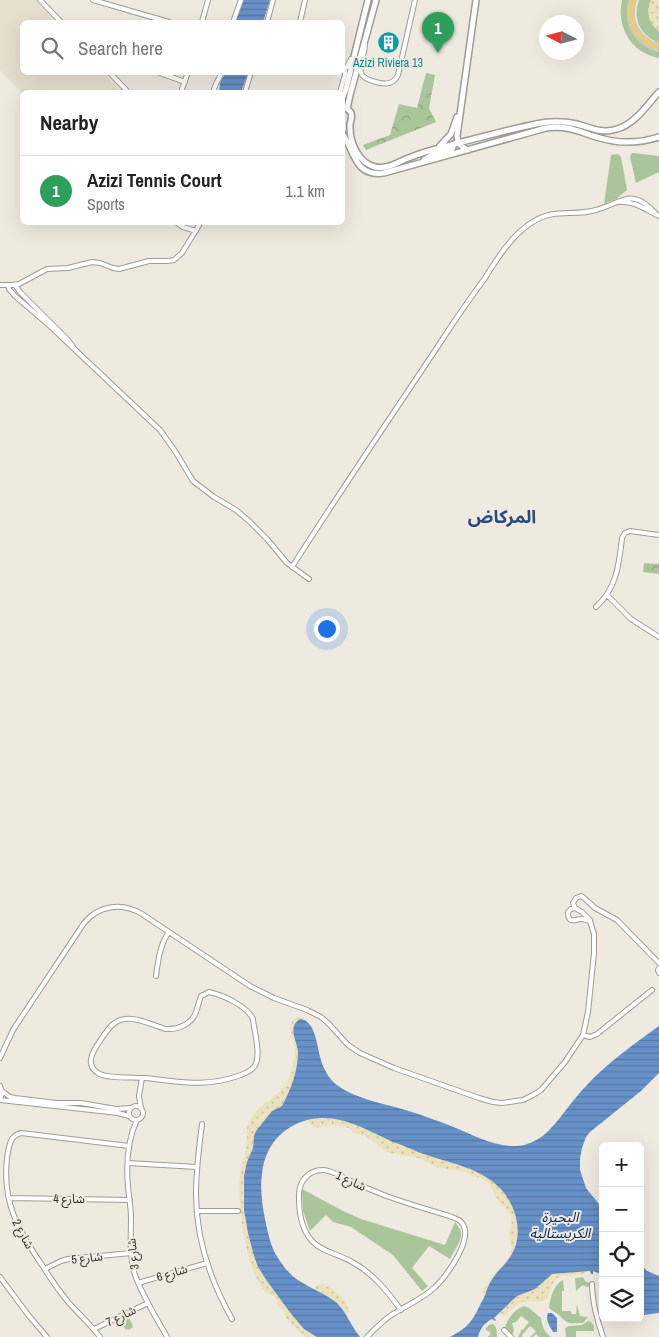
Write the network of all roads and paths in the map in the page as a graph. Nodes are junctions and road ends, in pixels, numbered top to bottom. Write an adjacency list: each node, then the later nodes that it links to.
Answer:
1 (40, 0): 13 (street)
2 (48, 0): 13 (street)
3 (93, 0): 15 (street)
4 (208, 0): 16 (street)
5 (241, 0): 17 (street)
6 (273, 0): 18 (street)
7 (306, 0): 19 (street)
8 (368, 0): 20 (street)
9 (376, 0): 21 (street)
10 (415, 0): 21 (street)
11 (476, 0): 39 (street)
12 (633, 0): 22 (main road)
13 (46, 6): 14 (street)
14 (60, 20)
15 (162, 20)
16 (203, 20)
17 (234, 20)
18 (268, 20)
19 (301, 20)
20 (358, 43): 23 (street); 36 (street)
21 (365, 43): 38 (street)
22 (659, 47)
23 (345, 69)
24 (112, 75): 31 (street)
25 (165, 75): 30 (street)
26 (187, 75): 30 (street)
27 (220, 75): 33 (street)
28 (250, 75): 34 (street)
29 (345, 75): 35 (street)
30 (185, 82): 32 (street)
31 (126, 90)
32 (182, 90)
33 (214, 90)
34 (246, 90)
35 (341, 90)
36 (345, 92)
37 (659, 92): 44 (street)
38 (345, 107): 40 (street)
39 (461, 107): 44 (street); 45 (street)
40 (350, 124): 41 (street); 45 (street)
41 (345, 126)
42 (659, 137): 46 (street)
43 (345, 138): 47 (street)
44 (457, 144): 45 (street); 46 (street); 47 (street)
45 (437, 149)
46 (468, 150): 47 (street)
47 (422, 162)
48 (658, 215): 57 (street)
49 (180, 225): 51 (street)
50 (199, 225): 51 (street)
51 (196, 231): 54 (street)
52 (0, 285): 53 (street)
53 (8, 285): 54 (street); 55 (street)
54 (15, 285): 55 (street)
55 (51, 325): 57 (street)
56 (659, 535): 59 (street)
57 (292, 567): 58 (street)
58 (309, 579)
59 (607, 595): 60 (street); 62 (street)
60 (596, 606)
61 (659, 631): 62 (street)
62 (657, 636)
63 (575, 908): 64 (street); 64 (street); 66 (street)
64 (590, 921): 71 (street)
65 (169, 932): 69 (street); 71 (street); 72 (street)
66 (659, 963)
67 (659, 968): 68 (street)
68 (659, 973)
69 (156, 976)
70 (652, 990): 71 (street)
71 (583, 1035)
72 (0, 1058)
73 (142, 1078): 73 (street); 76 (street)
74 (0, 1086): 75 (street)
75 (2, 1091): 77 (street); 78 (street)
76 (139, 1096): 79 (street); 80 (street)
77 (0, 1099): 81 (street)
78 (81, 1104): 79 (street); 81 (street)
79 (132, 1107): 80 (street); 82 (street)
80 (141, 1108): 83 (street)
81 (81, 1110): 82 (street)
82 (130, 1117): 83 (street); 85 (street)
83 (138, 1120): 85 (street)
84 (202, 1124): 88 (street)
85 (132, 1131): 86 (street, شارع 3)
86 (129, 1146): 87 (street, شارع 3); 89 (street, شارع 2)
87 (128, 1163): 88 (street); 90 (street, شارع 3)
88 (198, 1167): 92 (street)
89 (9, 1198): 90 (street, شارع 4); 95 (street, شارع 2)
90 (130, 1200): 93 (street, شارع 3)
91 (238, 1210): 92 (street)
92 (197, 1211): 94 (street)
93 (131, 1253): 95 (street, شارع 5); 97 (street, شارع 3)
94 (206, 1264): 97 (street, شارع 6); 101 (street)
95 (45, 1269): 102 (street, شارع 2)
96 (0, 1277): 104 (street)
97 (138, 1283): 99 (street, شارع 3)
98 (592, 1284): 109 (street)
99 (148, 1303): 102 (street, شارع 7); 106 (street, شارع 3)
100 (401, 1310): 100 (street, شارع 1); 107 (street, شارع 1)
101 (232, 1319)
102 (94, 1329): 105 (street, شارع 2)
103 (504, 1330): 108 (street)
104 (47, 1337)
105 (100, 1337)
106 (167, 1337)
107 (367, 1337)
108 (511, 1337)
109 (603, 1337)

